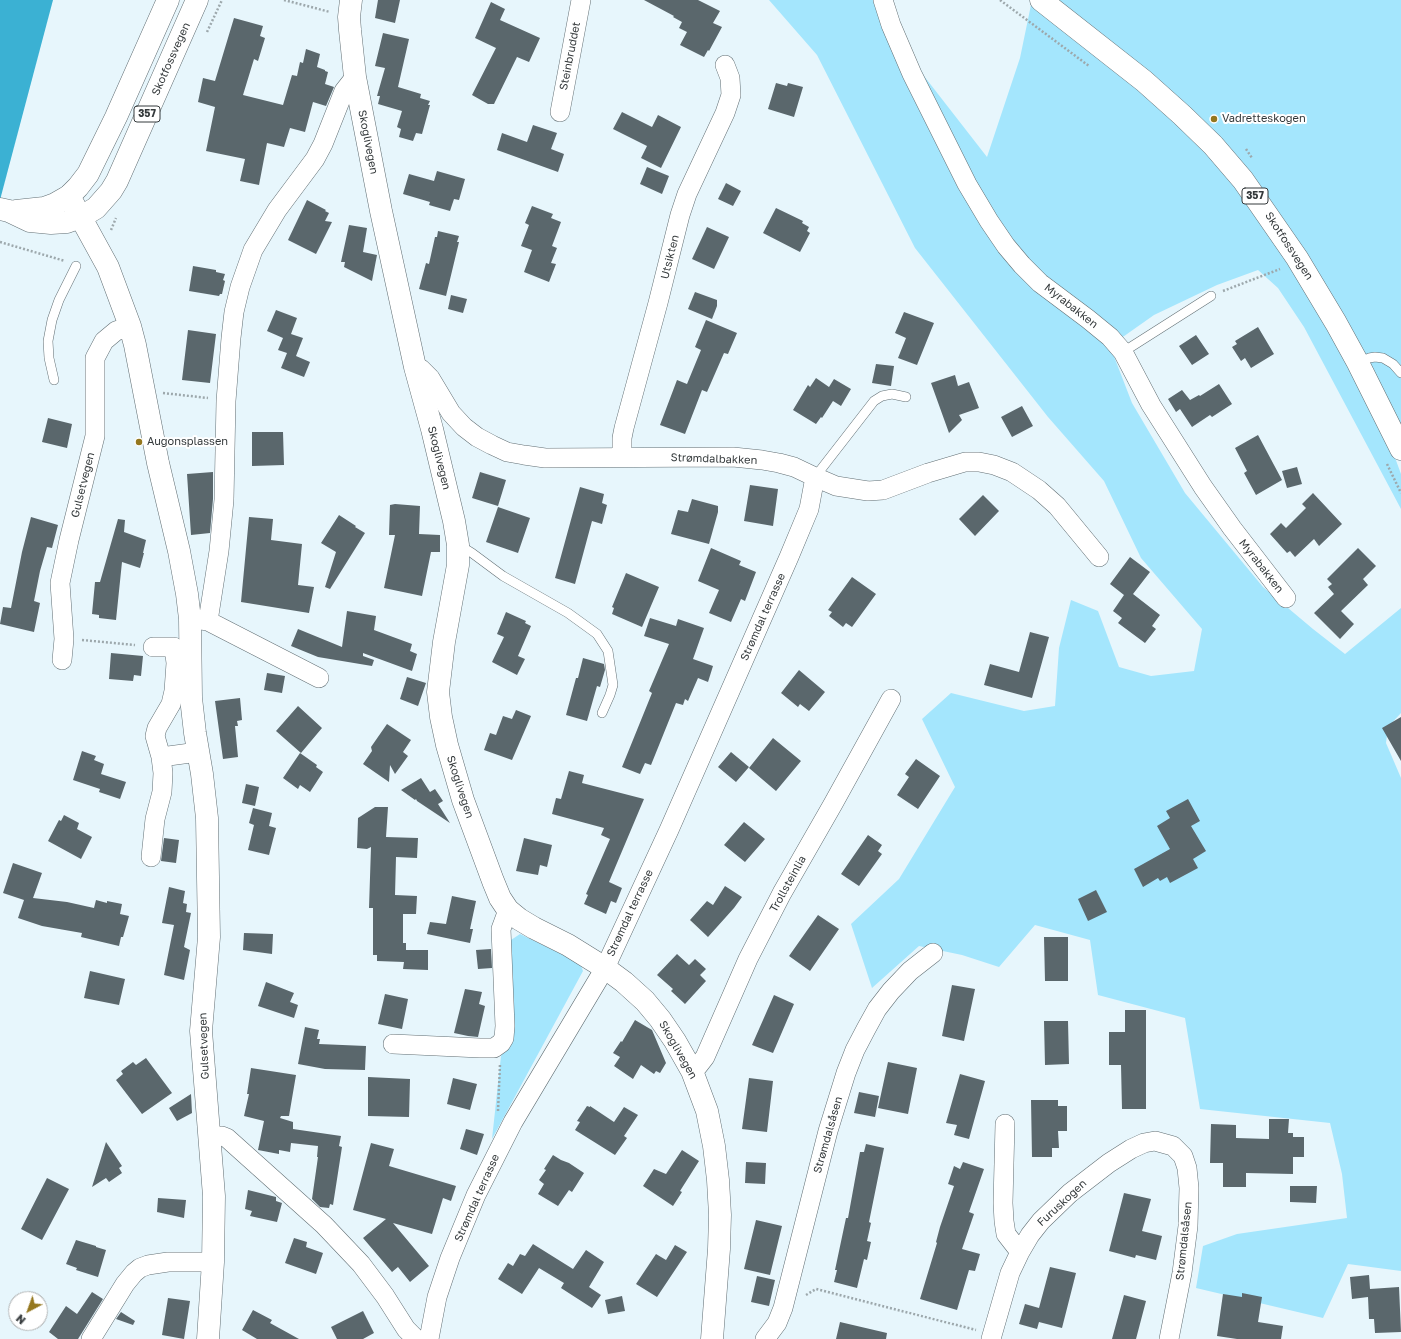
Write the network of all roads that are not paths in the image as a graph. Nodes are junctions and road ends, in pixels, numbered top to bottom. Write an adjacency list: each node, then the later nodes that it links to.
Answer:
1 (168, 0): 10 (main road, 357)
2 (197, 0): 12 (main road, Skotfossvegen / 357)
3 (581, 0): 9 (street, Steinbruddet)
4 (883, 0): 16 (street, Myrabakken)
5 (1040, 0): 17 (main road, Skotfossvegen / 357)
6 (350, 8): 8 (main road, Skoglivegen)
7 (725, 65): 23 (street, Utsikten)
8 (355, 77): 18 (main road, Skoglivegen); 28 (street)
9 (560, 112)
10 (69, 196): 11 (main road, 357); 12 (main road, Gulsetvegen)
11 (4, 210): 12 (main road, 357)
12 (81, 216): 15 (main road, Gulsetvegen)
13 (73, 265): 20 (lane)
14 (1211, 296): 16 (lane)
15 (130, 326): 28 (main road, Gulsetvegen); 30 (street, Gulsetvegen)
16 (1122, 352): 27 (street, Myrabakken)
17 (1358, 363): 19 (lane); 22 (main road, Skotfossvegen / 357)
18 (415, 367): 23 (street, Strømdalbakken); 25 (main road, Skoglivegen)
19 (1401, 373)
20 (54, 380)
21 (906, 397): 24 (lane)
22 (1392, 454)
23 (622, 457): 24 (street, Strømdalbakken)
24 (815, 478): 26 (street, Strømdalbakken); 39 (street, Strømdal terrasse)
25 (458, 545): 33 (lane); 37 (main road, Skoglivegen)
26 (1099, 557)
27 (1286, 598)
28 (199, 620): 31 (street); 34 (main road, Gulsetvegen)
29 (153, 647): 35 (street)
30 (62, 660)
31 (319, 678)
32 (891, 699): 41 (street, Trollsteinlia)
33 (602, 713)
34 (198, 752): 35 (street); 43 (main road, Gulsetvegen)
35 (161, 757): 36 (street)
36 (151, 857)
37 (508, 910): 39 (main road, Skoglivegen); 40 (street)
38 (933, 953): 53 (street, Strømdalsåsen)
39 (605, 968): 41 (main road, Skoglivegen); 51 (street, Strømdal terrasse)
40 (393, 1044)
41 (692, 1071): 52 (main road, Skoglivegen)
42 (1005, 1124): 45 (street)
43 (209, 1137): 46 (main road, Gulsetvegen); 50 (street)
44 (1173, 1146): 45 (street, Furuskogen); 54 (street, Strømdalsåsen)
45 (1020, 1252): 47 (street, Furuskogen)
46 (213, 1262): 48 (street); 49 (main road, Gulsetvegen)
47 (991, 1337)
48 (91, 1339)
49 (208, 1339)
50 (416, 1339)
51 (429, 1339)
52 (712, 1339)
53 (765, 1339)
54 (1168, 1339)

